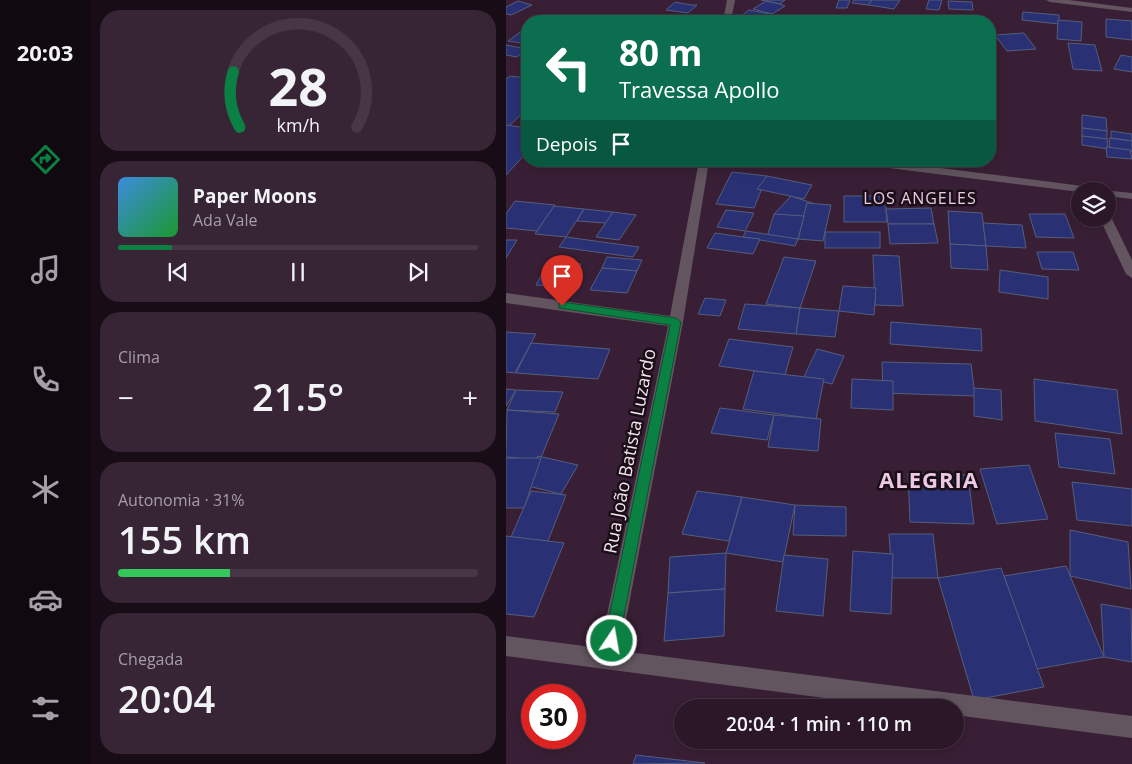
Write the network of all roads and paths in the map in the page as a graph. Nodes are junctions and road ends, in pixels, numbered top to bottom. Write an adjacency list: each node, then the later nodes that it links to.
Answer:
1 (731, 0): 4 (street)
2 (1050, 0): 3 (street)
3 (1132, 10)
4 (729, 15)
5 (703, 167): 13 (street, Rua João Batista Luzardo)
6 (904, 167): 7 (street)
7 (1071, 188)
8 (1116, 194): 9 (street)
9 (1132, 196)
10 (1110, 227): 11 (street)
11 (1132, 274)
12 (506, 298): 13 (street)
13 (676, 322): 15 (street, Rua João Batista Luzardo)
14 (506, 646): 15 (street)
15 (608, 660): 16 (street)
16 (1132, 727)

